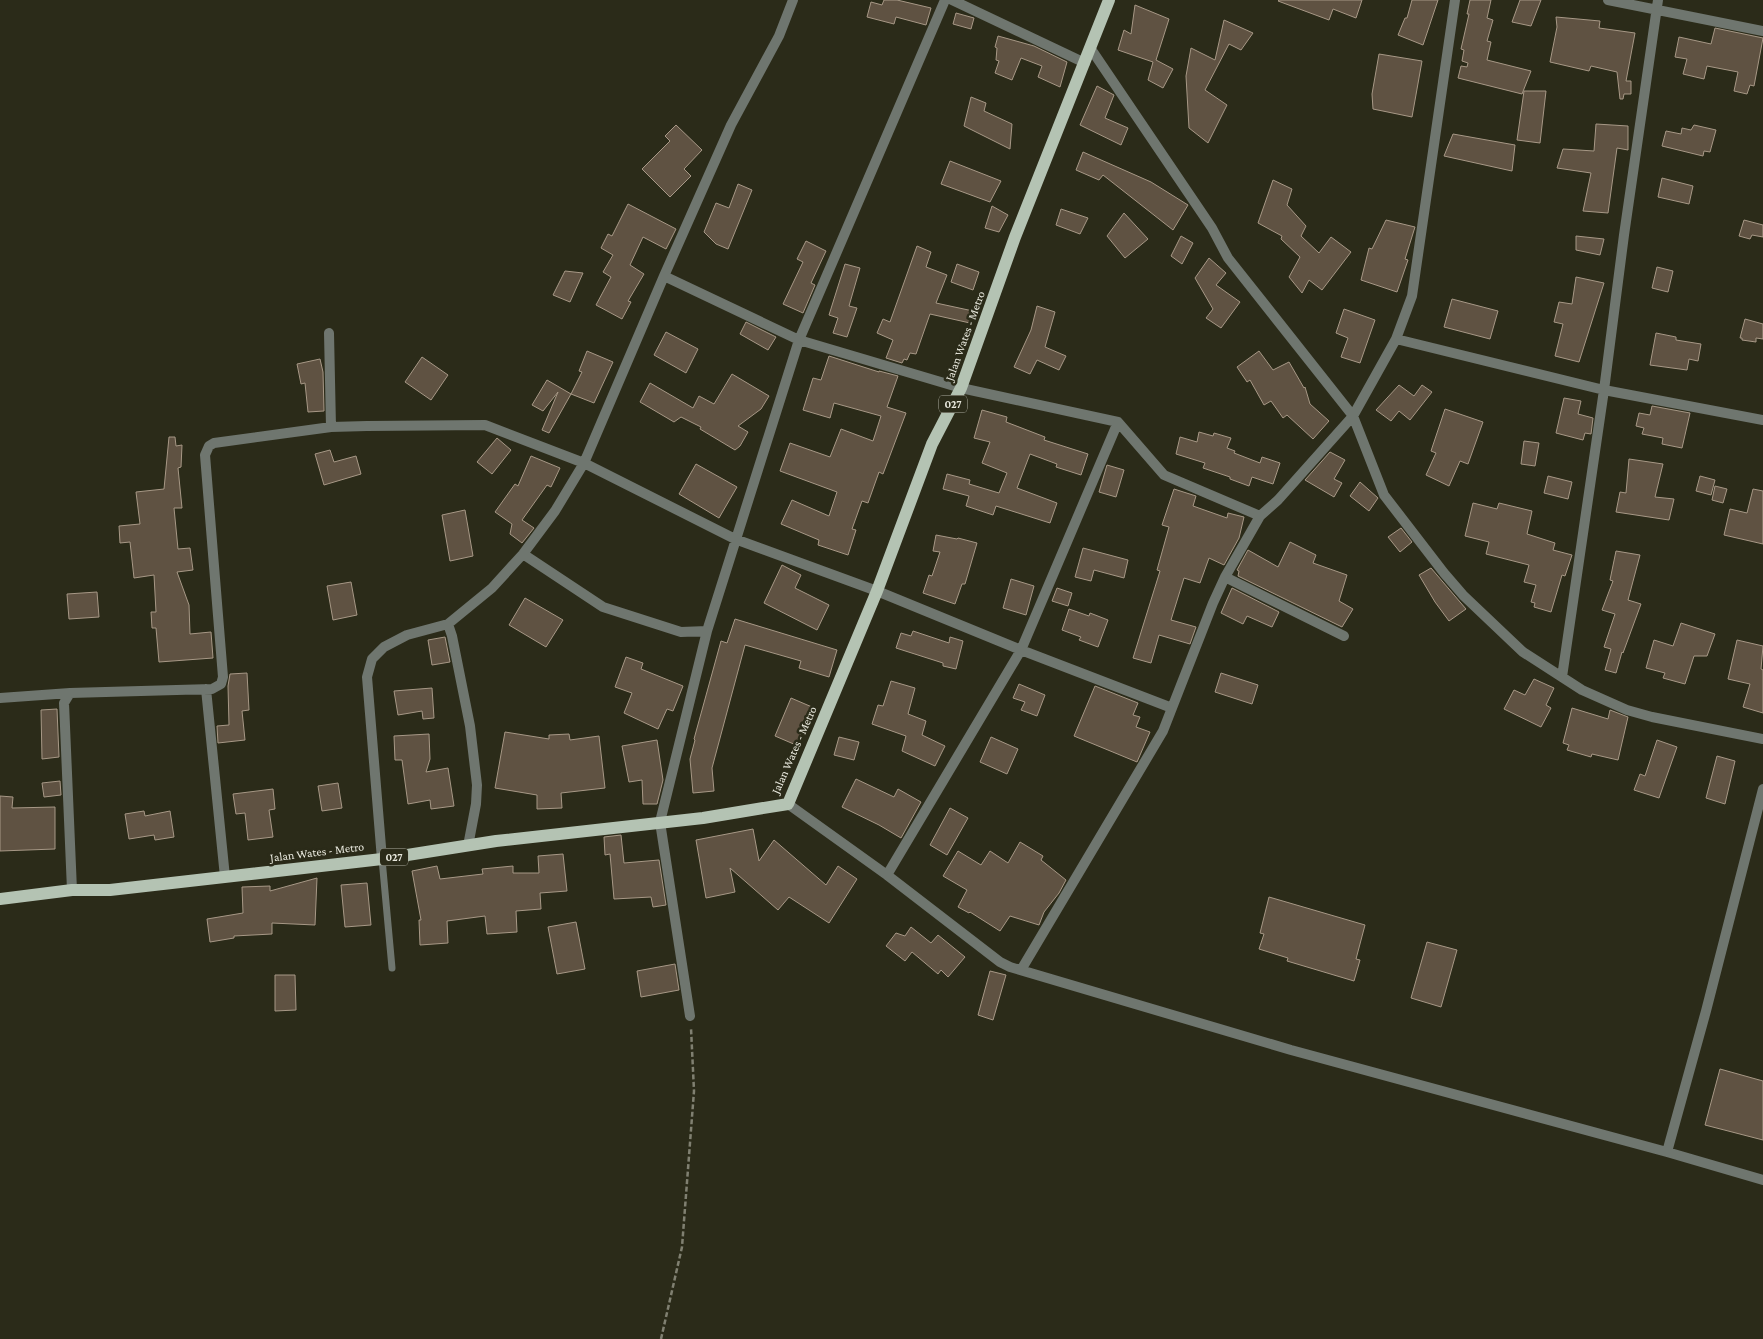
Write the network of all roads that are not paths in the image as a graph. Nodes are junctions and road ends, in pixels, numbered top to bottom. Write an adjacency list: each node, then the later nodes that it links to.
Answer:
1 (793, 0): 11 (street)
2 (945, 0): 14 (street)
3 (952, 0): 10 (street)
4 (1109, 0): 9 (main road, Jalan Wates - Metro / 027)
5 (1455, 0): 13 (street)
6 (1608, 0): 7 (street)
7 (1658, 5): 8 (street); 16 (street)
8 (1763, 31)
9 (1091, 50): 10 (main road, Jalan Wates - Metro / 027); 17 (street)
10 (1085, 63): 15 (main road, Jalan Wates - Metro / 027)
11 (664, 276): 14 (street); 21 (street)
12 (329, 333): 20 (street)
13 (1396, 339): 16 (street); 17 (street)
14 (799, 340): 15 (street); 23 (street)
15 (961, 388): 19 (street); 26 (main road, Jalan Wates - Metro / 027)
16 (1604, 390): 18 (street); 31 (street)
17 (1353, 416): 22 (street); 31 (street)
18 (1763, 420)
19 (1118, 422): 22 (street); 30 (street)
20 (331, 428): 21 (street); 32 (street)
21 (584, 463): 23 (street); 24 (street)
22 (1260, 516): 25 (street)
23 (735, 539): 26 (street); 28 (street)
24 (523, 554): 27 (street); 28 (street)
25 (1225, 577): 29 (street); 35 (street)
26 (876, 591): 30 (street); 38 (main road, Jalan Wates - Metro / 027)
27 (448, 624): 40 (street); 41 (street)
28 (706, 631): 39 (street)
29 (1344, 636)
30 (1021, 650): 35 (street); 42 (street)
31 (1562, 677): 36 (street)
32 (206, 689): 33 (street); 43 (street)
33 (70, 693): 34 (street); 44 (street)
34 (0, 698)
35 (1172, 708): 47 (street)
36 (1763, 739)
37 (1763, 789): 49 (street)
38 (788, 804): 39 (main road, Jalan Wates - Metro / 027); 42 (street)
39 (660, 822): 40 (main road, Jalan Wates - Metro / 027); 48 (street)
40 (468, 846): 41 (main road, Jalan Wates - Metro / 027)
41 (382, 859): 43 (main road, Jalan Wates - Metro / 027); 46 (lane)
42 (887, 875): 47 (street)
43 (225, 877): 44 (main road, Jalan Wates - Metro / 027)
44 (72, 890): 45 (main road, Jalan Wates - Metro / 027)
45 (0, 899)
46 (392, 968)
47 (1021, 970): 49 (street)
48 (690, 1016)
49 (1668, 1152): 50 (street)
50 (1763, 1180)

